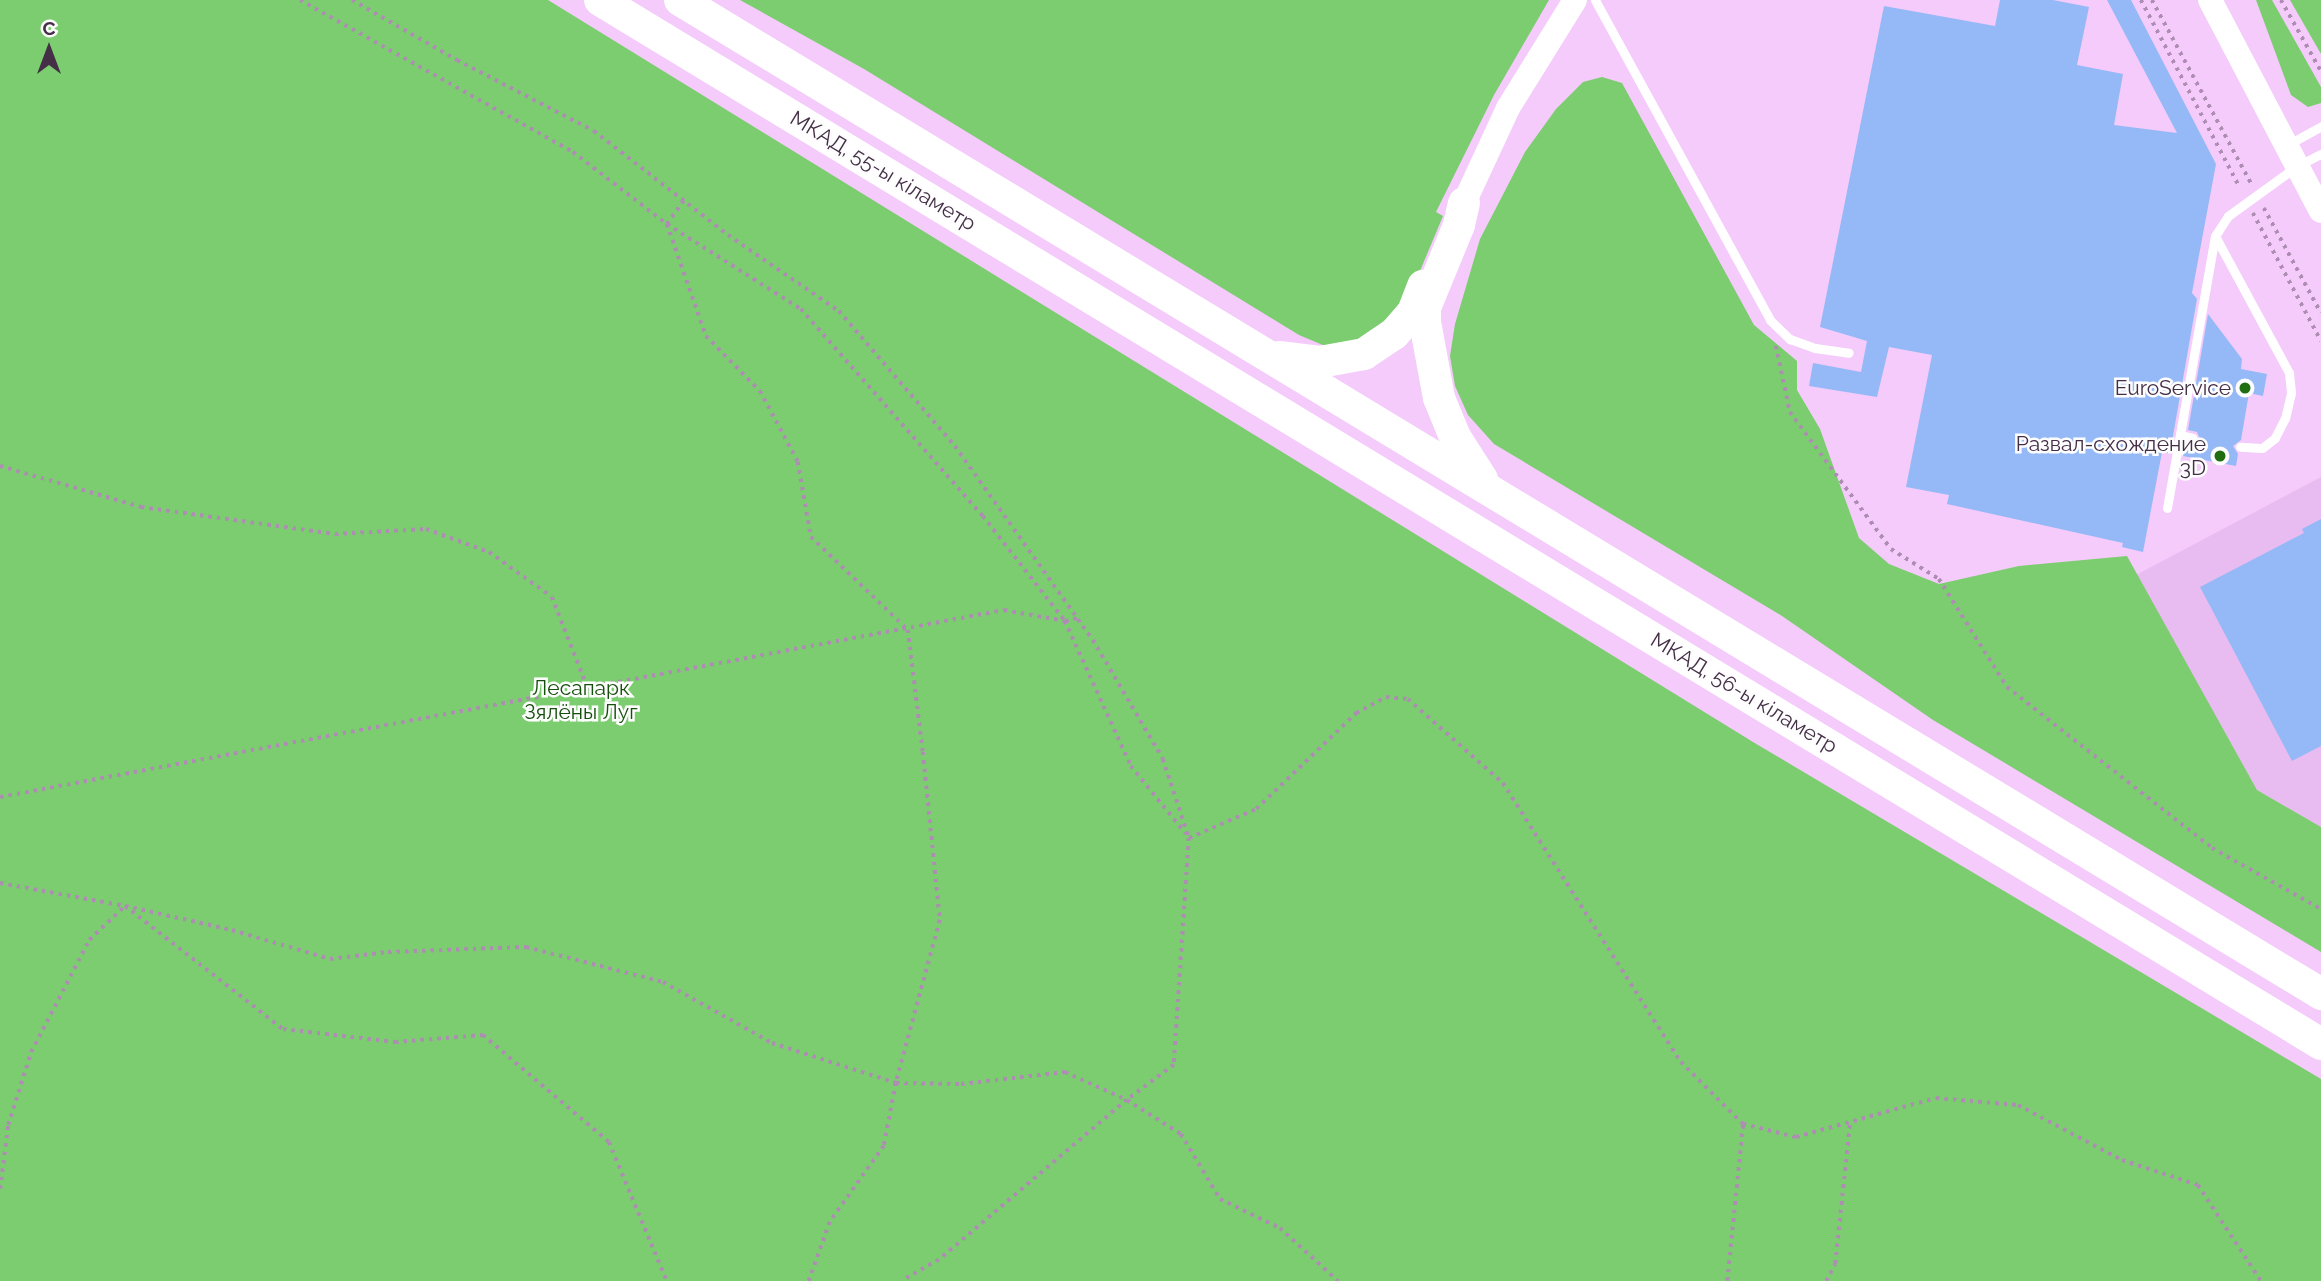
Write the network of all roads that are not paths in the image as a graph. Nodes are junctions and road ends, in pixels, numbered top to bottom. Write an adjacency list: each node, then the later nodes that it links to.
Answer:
1 (600, 0): 13 (highway, МКАД, 55-ы кіламетр)
2 (680, 0): 12 (highway, МКАД, 55-ы кіламетр)
3 (1575, 0): 9 (main road)
4 (1595, 0): 14 (lane)
5 (2210, 0): 8 (main road)
6 (2321, 127): 8 (lane)
7 (2321, 154): 8 (lane)
8 (2303, 170): 10 (main road); 11 (lane)
9 (1464, 203): 15 (highway); 19 (highway)
10 (2321, 211)
11 (2215, 236): 16 (lane); 18 (lane)
12 (1189, 308): 15 (highway, МКАД, 56-ы кіламетр)
13 (1166, 343): 22 (highway, МКАД, 56-ы кіламетр)
14 (1849, 353)
15 (1267, 355): 19 (highway, МКАД, 56-ы кіламетр)
16 (2180, 436): 17 (lane); 20 (lane)
17 (2193, 438)
18 (2240, 447)
19 (1486, 486): 21 (highway, МКАД, 56-ы кіламетр)
20 (2167, 508)
21 (2321, 994)
22 (2321, 1044)

